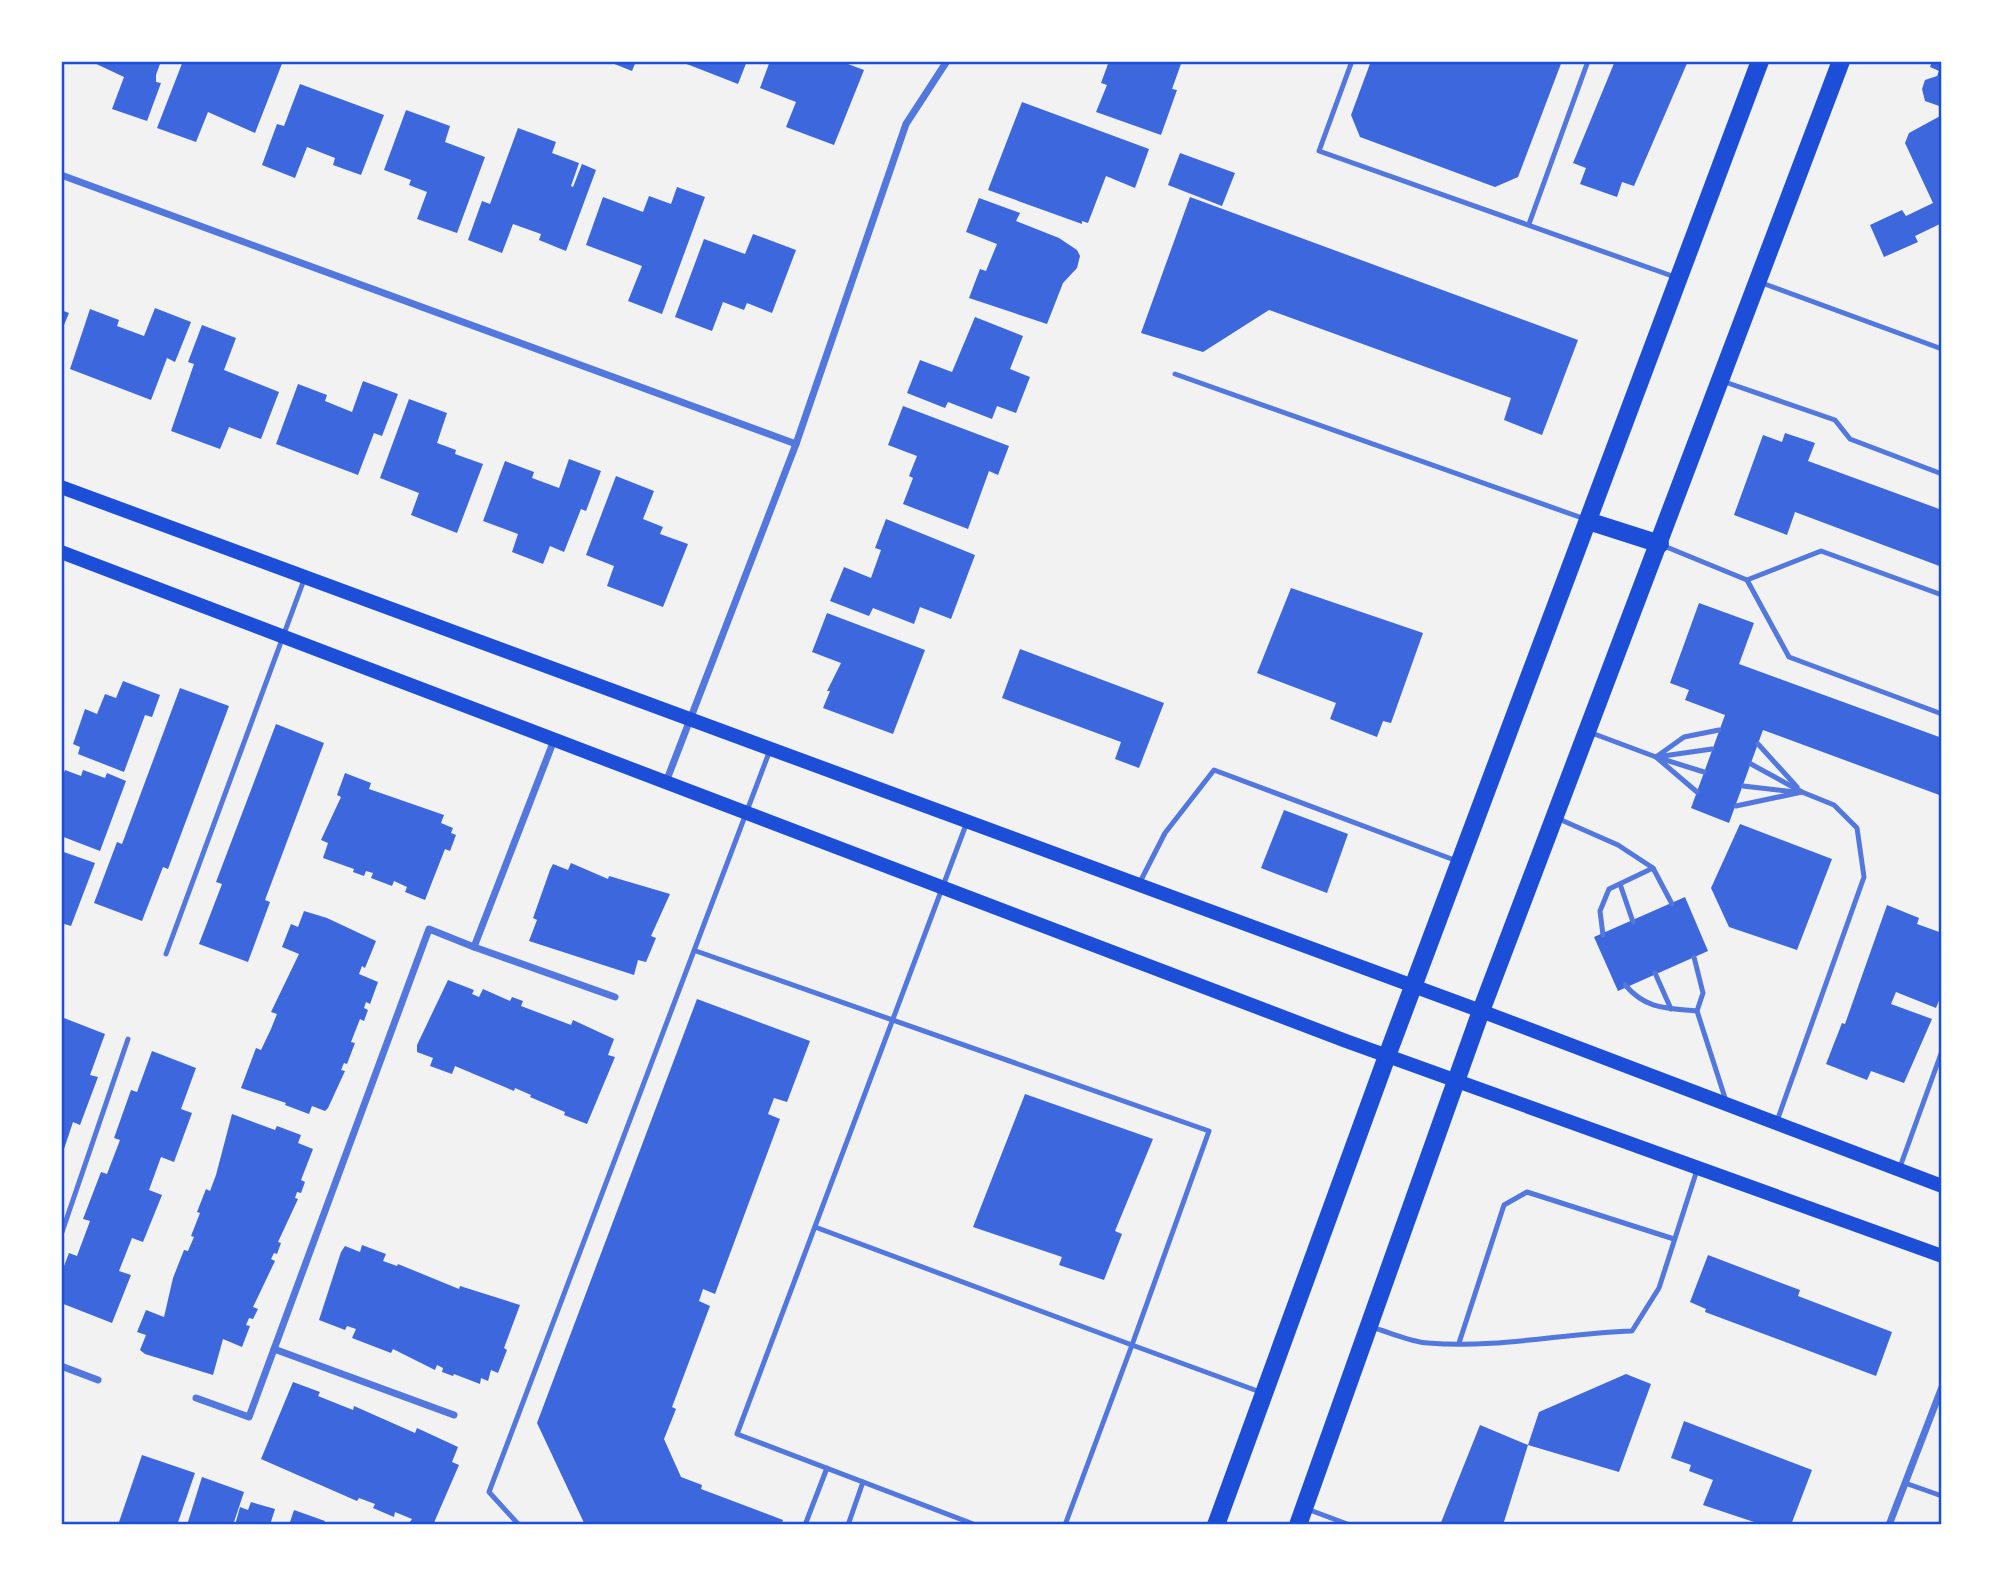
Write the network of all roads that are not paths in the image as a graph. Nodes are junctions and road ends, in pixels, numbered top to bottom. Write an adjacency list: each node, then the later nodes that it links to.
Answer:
1 (947, 61): 13 (street)
2 (1352, 61): 7 (lane)
3 (1588, 61): 7 (lane)
4 (1760, 61): 8 (main road)
5 (1841, 61): 9 (main road)
6 (61, 175): 13 (street)
7 (1529, 224): 8 (lane)
8 (1678, 278): 16 (main road)
9 (1759, 282): 10 (lane); 12 (main road)
10 (1942, 349)
11 (1175, 374): 16 (lane)
12 (1722, 381): 14 (lane); 17 (main road)
13 (796, 444): 24 (street)
14 (1942, 474)
15 (61, 487): 19 (main road)
16 (1588, 520): 17 (main road); 42 (main road)
17 (1660, 544): 20 (lane); 26 (main road)
18 (61, 552): 22 (main road)
19 (305, 577): 22 (lane); 24 (main road)
20 (1747, 580): 21 (lane); 23 (lane)
21 (1942, 595)
22 (283, 637): 27 (main road); 52 (lane)
23 (1942, 714)
24 (689, 719): 29 (main road); 34 (street)
25 (1719, 730): 31 (lane)
26 (1589, 732): 31 (lane); 40 (main road)
27 (555, 740): 34 (main road); 50 (street)
28 (1758, 744): 37 (lane)
29 (770, 750): 39 (lane); 41 (main road)
30 (1712, 750): 31 (lane)
31 (1656, 757): 33 (lane); 36 (lane)
32 (1751, 764): 37 (lane)
33 (1704, 772)
34 (666, 782): 39 (main road)
35 (1742, 786): 37 (lane)
36 (1697, 792)
37 (1802, 792): 38 (lane); 67 (lane)
38 (1736, 806)
39 (746, 813): 46 (main road); 51 (lane)
40 (1556, 818): 43 (lane); 59 (main road)
41 (967, 822): 45 (main road); 46 (lane)
42 (1460, 862): 45 (lane); 56 (main road)
43 (1653, 868): 44 (lane); 47 (lane)
44 (1620, 884): 48 (lane); 49 (lane)
45 (1138, 886): 56 (main road)
46 (943, 887): 61 (lane); 64 (main road)
47 (1672, 904)
48 (1633, 922)
49 (1603, 935)
50 (474, 947): 57 (street); 78 (street)
51 (696, 951): 61 (lane); 90 (lane)
52 (166, 954)
53 (1695, 957): 60 (lane)
54 (1655, 973): 58 (lane)
55 (1625, 985): 58 (lane)
56 (1413, 987): 59 (main road); 64 (main road)
57 (615, 997)
58 (1671, 1009): 60 (lane)
59 (1481, 1011): 65 (main road); 66 (main road)
60 (1697, 1011): 66 (lane)
61 (894, 1018): 71 (lane); 77 (lane)
62 (128, 1039): 72 (lane)
63 (1942, 1051): 69 (lane)
64 (1387, 1056): 65 (main road); 82 (main road)
65 (1456, 1080): 68 (main road); 75 (main road)
66 (1727, 1104): 67 (main road)
67 (1776, 1124): 69 (main road)
68 (1698, 1167): 73 (lane); 74 (main road)
69 (1899, 1170): 70 (main road)
70 (1942, 1186)
71 (815, 1227): 77 (lane); 85 (lane)
72 (61, 1235)
73 (1674, 1239): 76 (lane); 76 (lane)
74 (1942, 1256)
75 (1370, 1326): 76 (lane); 89 (main road)
76 (1459, 1343)
77 (1132, 1345): 82 (lane); 94 (lane)
78 (274, 1349): 83 (street); 84 (street)
79 (61, 1366): 80 (street)
80 (98, 1380)
81 (1942, 1387): 87 (street)
82 (1265, 1393): 95 (main road)
83 (196, 1398)
84 (454, 1415)
85 (827, 1468): 86 (lane); 91 (lane)
86 (863, 1482): 92 (lane); 93 (lane)
87 (1905, 1483): 88 (lane); 97 (street)
88 (1942, 1496)
89 (1301, 1516): 96 (lane)
90 (519, 1525)
91 (805, 1525)
92 (848, 1525)
93 (976, 1525)
94 (1065, 1525)
95 (1216, 1525)
96 (1350, 1525)
97 (1889, 1525)

